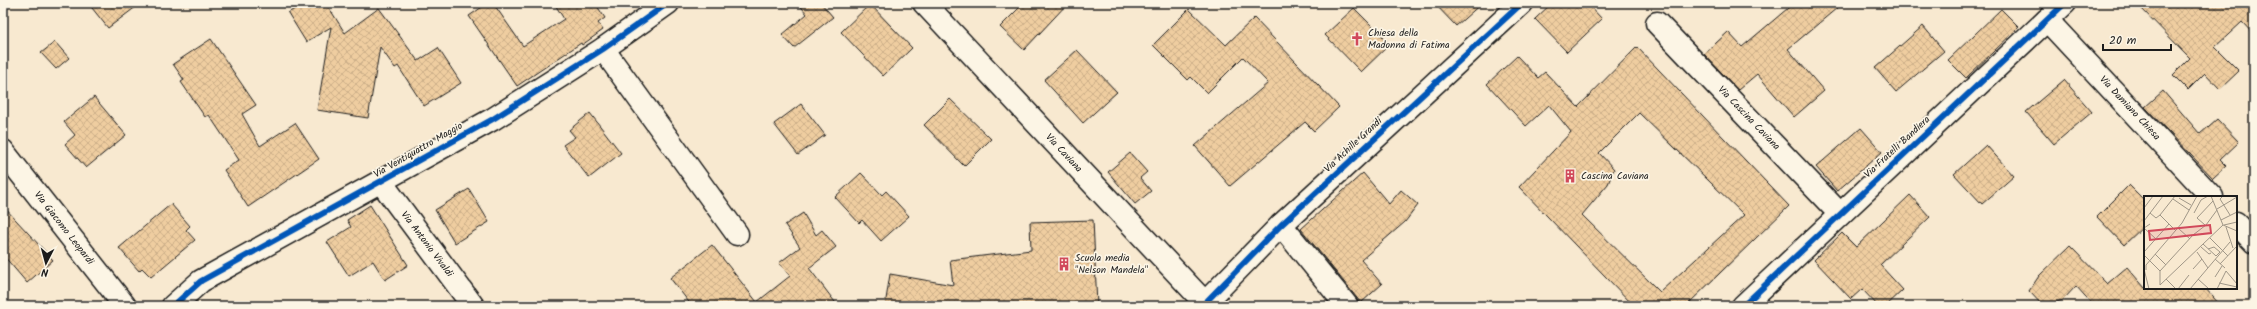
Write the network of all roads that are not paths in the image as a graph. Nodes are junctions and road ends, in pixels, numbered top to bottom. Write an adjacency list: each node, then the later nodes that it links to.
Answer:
1 (668, 3): 7 (street, Via Ventiquattro Maggio)
2 (924, 3): 16 (street, Via Caviana)
3 (1522, 3): 13 (street, Via Achille Grandi)
4 (2065, 3): 5 (street, Via Fratelli Bandiera)
5 (2047, 20): 10 (street, Via Damiano Chiesa); 11 (street, Via Fratelli Bandiera)
6 (1658, 23): 11 (street, Via Cascina Caviana)
7 (603, 49): 9 (street, Via Ventiquattro Maggio); 14 (street)
8 (3, 151): 17 (street, Via Giacomo Leopardi)
9 (381, 182): 18 (street, Via Ventiquattro Maggio); 19 (street, Via Antonio Vivaldi)
10 (2211, 196)
11 (1840, 214): 21 (street, Via Fratelli Bandiera)
12 (2237, 224): 15 (street)
13 (1280, 225): 16 (street, Via Achille Grandi); 20 (street)
14 (737, 234)
15 (2254, 242)
16 (1203, 304)
17 (125, 306)
18 (174, 306)
19 (473, 306)
20 (1347, 306)
21 (1743, 306)

